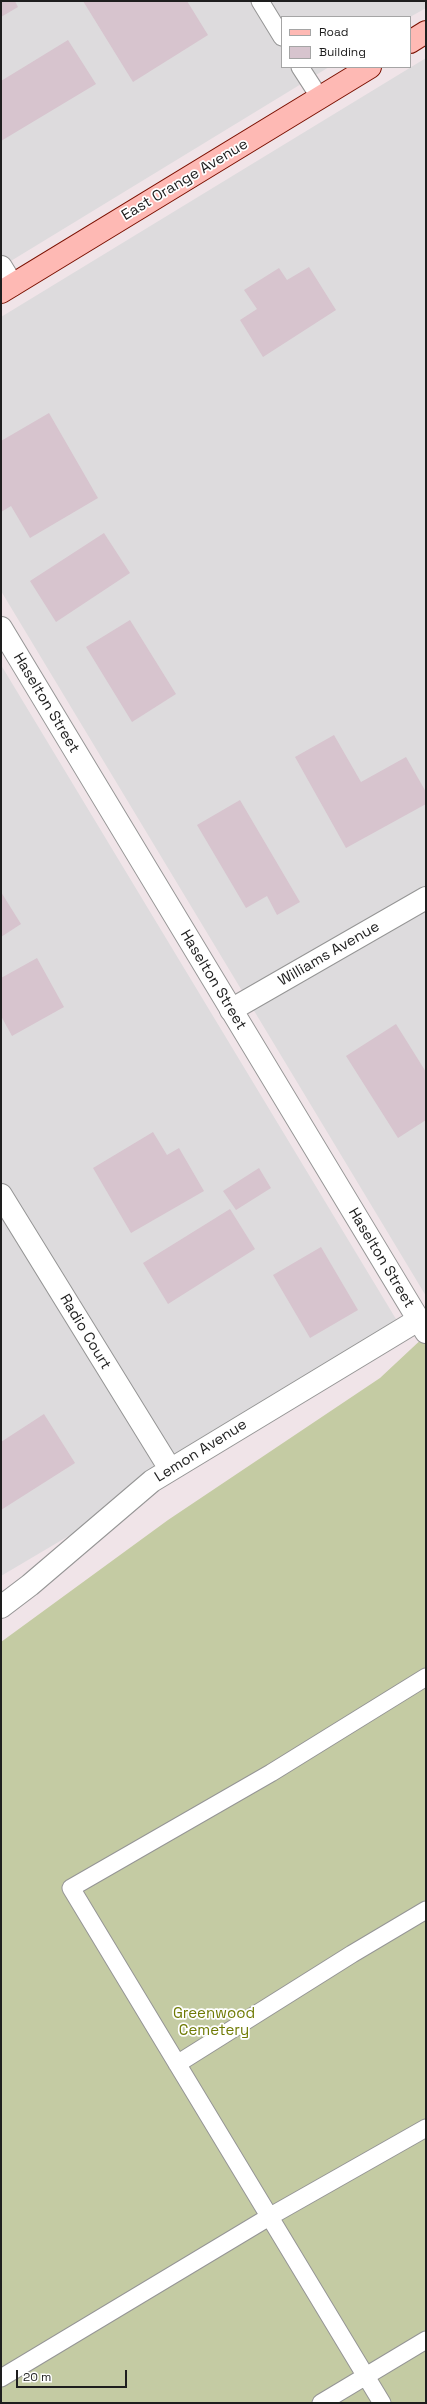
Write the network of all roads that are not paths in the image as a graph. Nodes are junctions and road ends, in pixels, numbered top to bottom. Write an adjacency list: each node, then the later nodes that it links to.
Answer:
1 (260, 1): 3 (lane)
2 (426, 32): 4 (main road)
3 (281, 35)
4 (411, 41)
5 (301, 68): 7 (lane)
6 (368, 68): 7 (main road, East Orange Avenue)
7 (320, 98): 8 (main road, East Orange Avenue)
8 (5, 282)
9 (1, 628): 11 (street, Haselton Street)
10 (426, 898): 11 (street, Williams Avenue)
11 (231, 1010): 13 (street, Haselton Street)
12 (1, 1195): 14 (street, Radio Court)
13 (422, 1326): 14 (street, Lemon Avenue)
14 (170, 1469): 15 (street, Lemon Avenue)
15 (1, 1607)
16 (426, 1677): 18 (lane)
17 (426, 1910): 18 (lane)
18 (177, 2064): 20 (lane)
19 (426, 2128): 20 (lane)
20 (269, 2217): 22 (lane); 23 (lane)
21 (426, 2340): 22 (lane)
22 (366, 2376): 24 (lane); 25 (lane)
23 (1, 2378)
24 (322, 2403)
25 (382, 2403)

